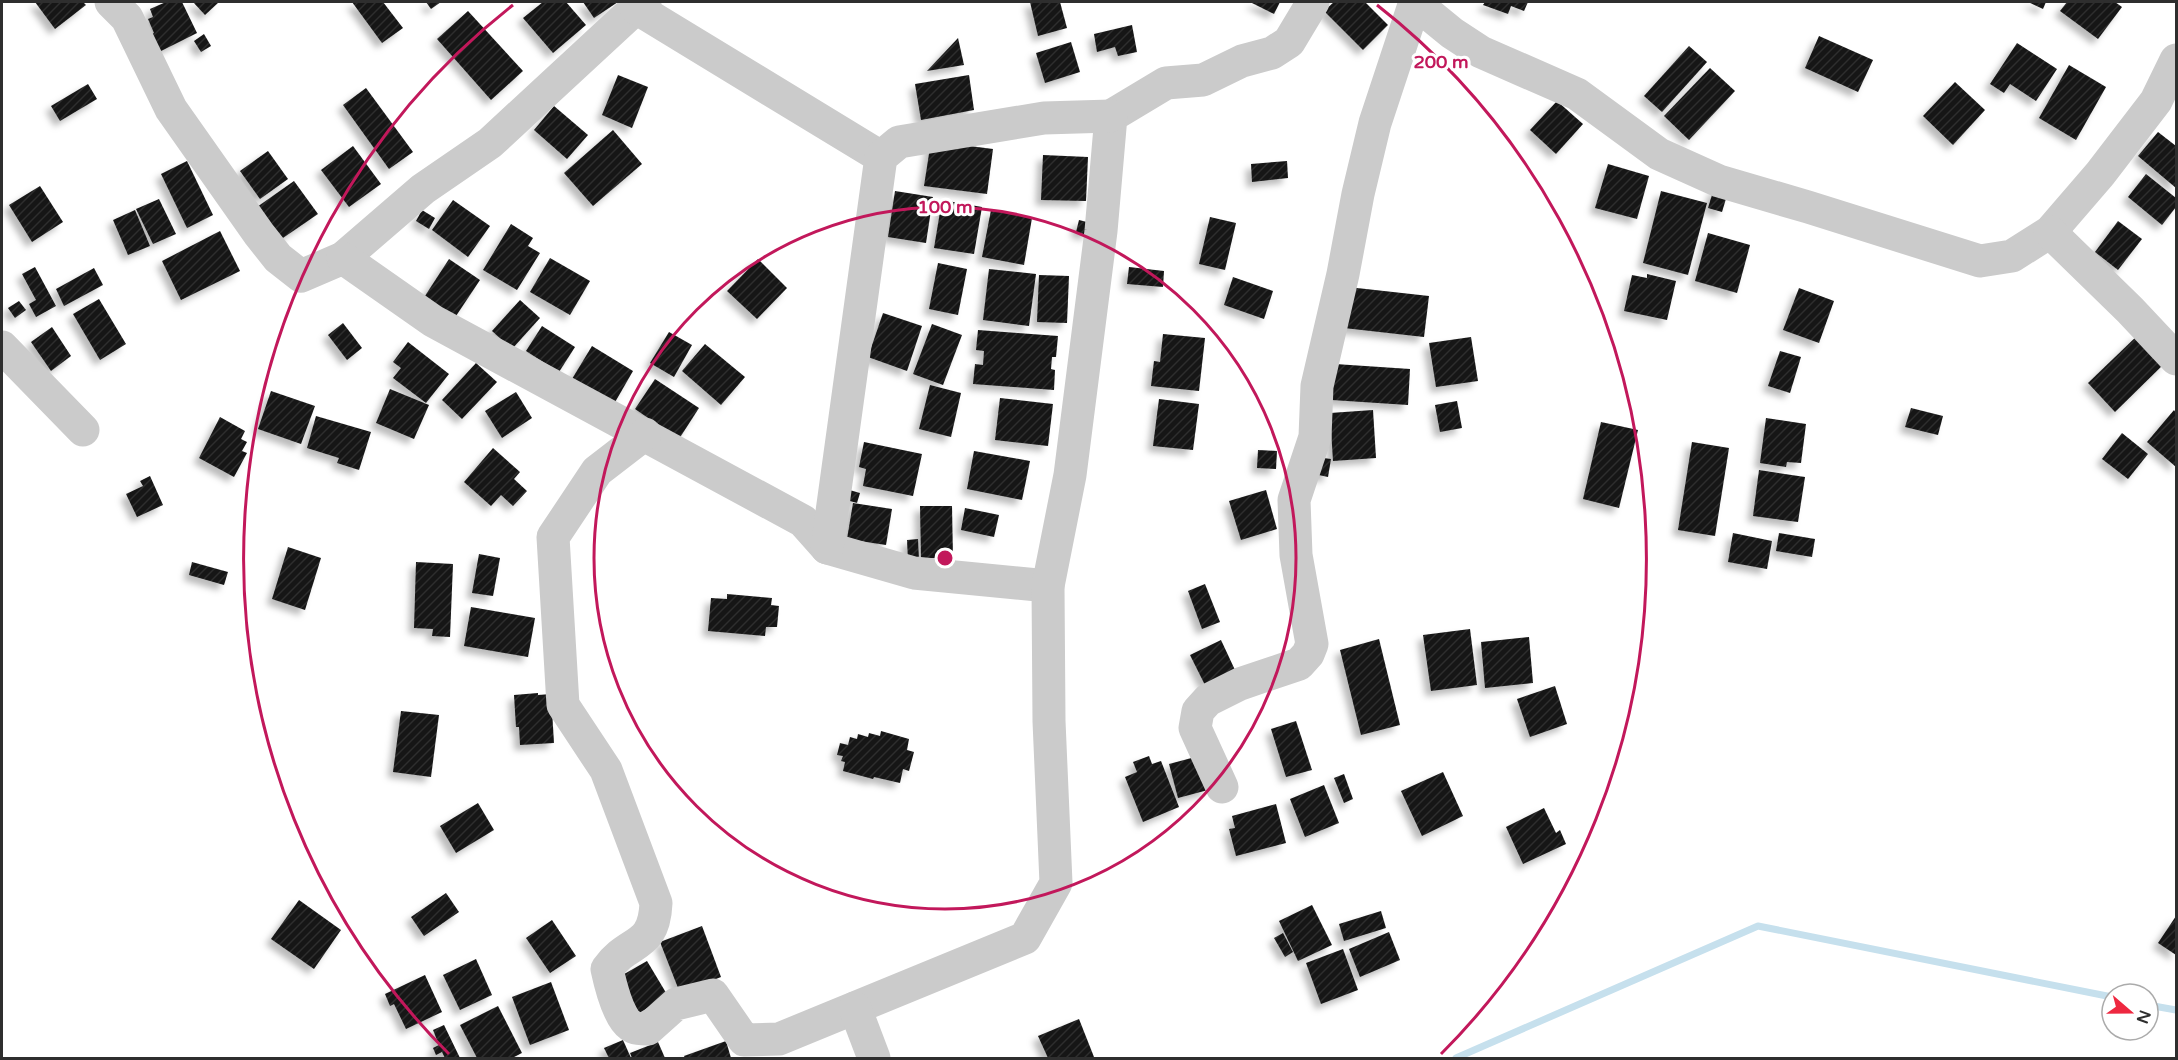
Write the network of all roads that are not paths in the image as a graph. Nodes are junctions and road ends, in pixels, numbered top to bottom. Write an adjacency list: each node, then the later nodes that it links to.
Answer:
1 (111, 2): 9 (street)
2 (1313, 2): 6 (street)
3 (1415, 2): 8 (street); 16 (street)
4 (640, 5): 7 (street); 9 (street)
5 (2176, 60): 8 (street)
6 (1111, 116): 7 (street); 15 (street)
7 (881, 157): 14 (street)
8 (2050, 232): 11 (street)
9 (343, 258): 13 (street)
10 (2, 347): 12 (street)
11 (2176, 359)
12 (83, 430)
13 (645, 434): 14 (street); 17 (street)
14 (827, 548): 15 (street)
15 (1048, 586): 17 (street)
16 (1222, 787)
17 (855, 1008): 18 (street)
18 (874, 1059)

